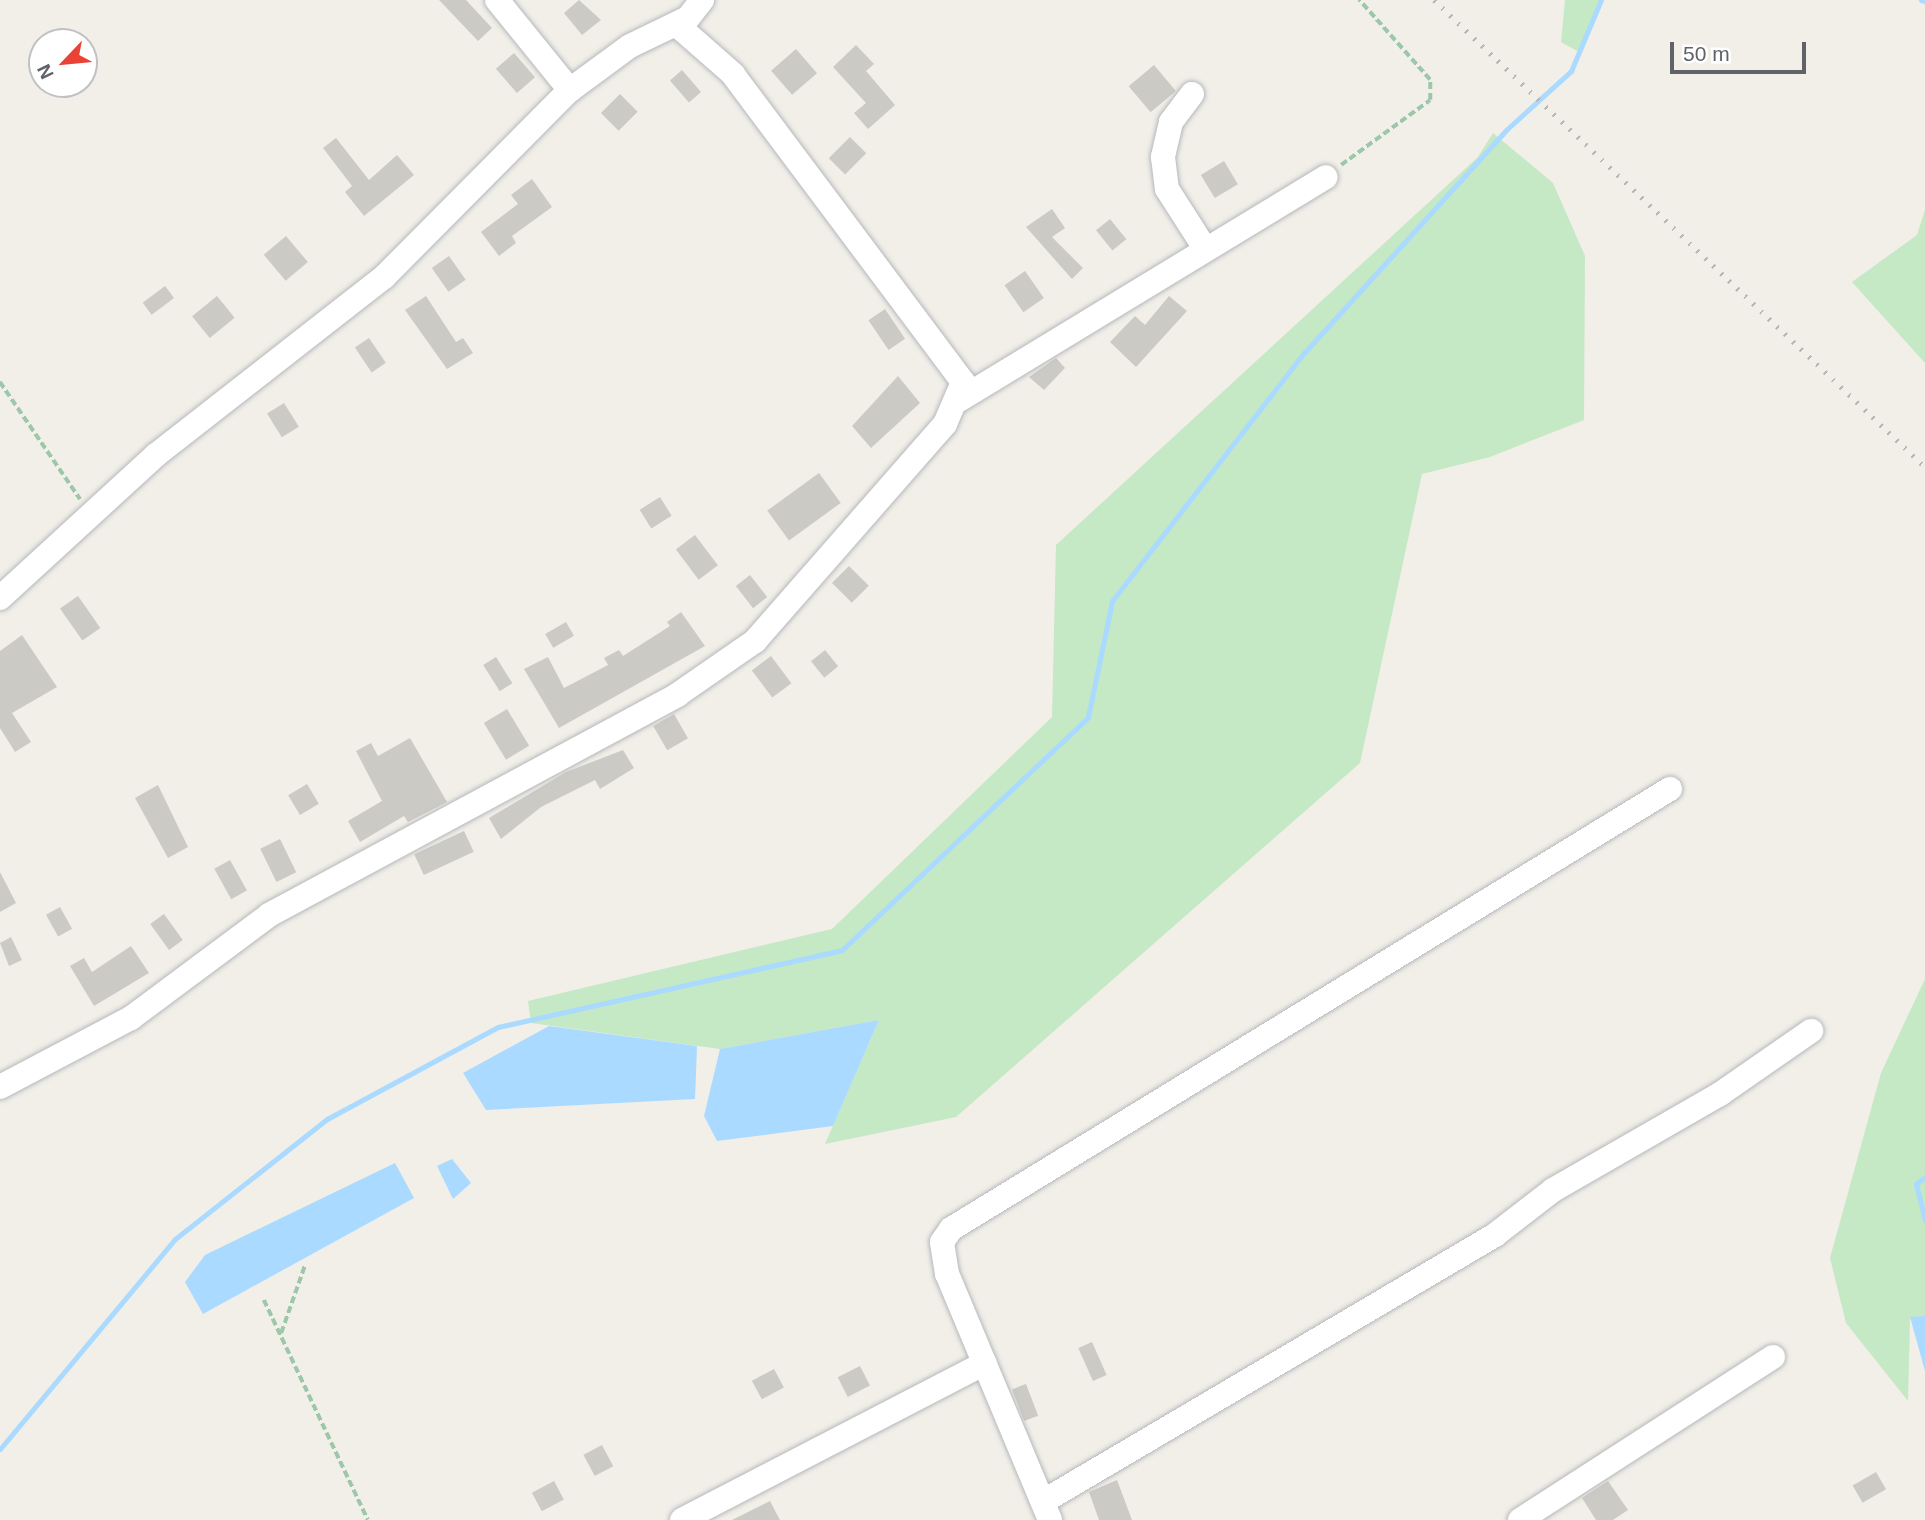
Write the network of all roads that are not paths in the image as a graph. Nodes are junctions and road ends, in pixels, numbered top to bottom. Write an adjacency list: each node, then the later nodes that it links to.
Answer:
1 (497, 0): 4 (street)
2 (702, 0): 3 (street)
3 (677, 25): 4 (street); 8 (street)
4 (570, 90): 9 (street)
5 (1192, 94): 7 (street)
6 (1326, 177): 7 (street)
7 (1206, 250): 8 (street)
8 (959, 400): 12 (street)
9 (0, 598)
10 (1670, 789): 14 (street)
11 (1811, 1031): 15 (street)
12 (0, 1087)
13 (1773, 1357): 17 (street)
14 (985, 1363): 15 (street); 16 (street)
15 (1047, 1510)
16 (682, 1520)
17 (1520, 1520)

